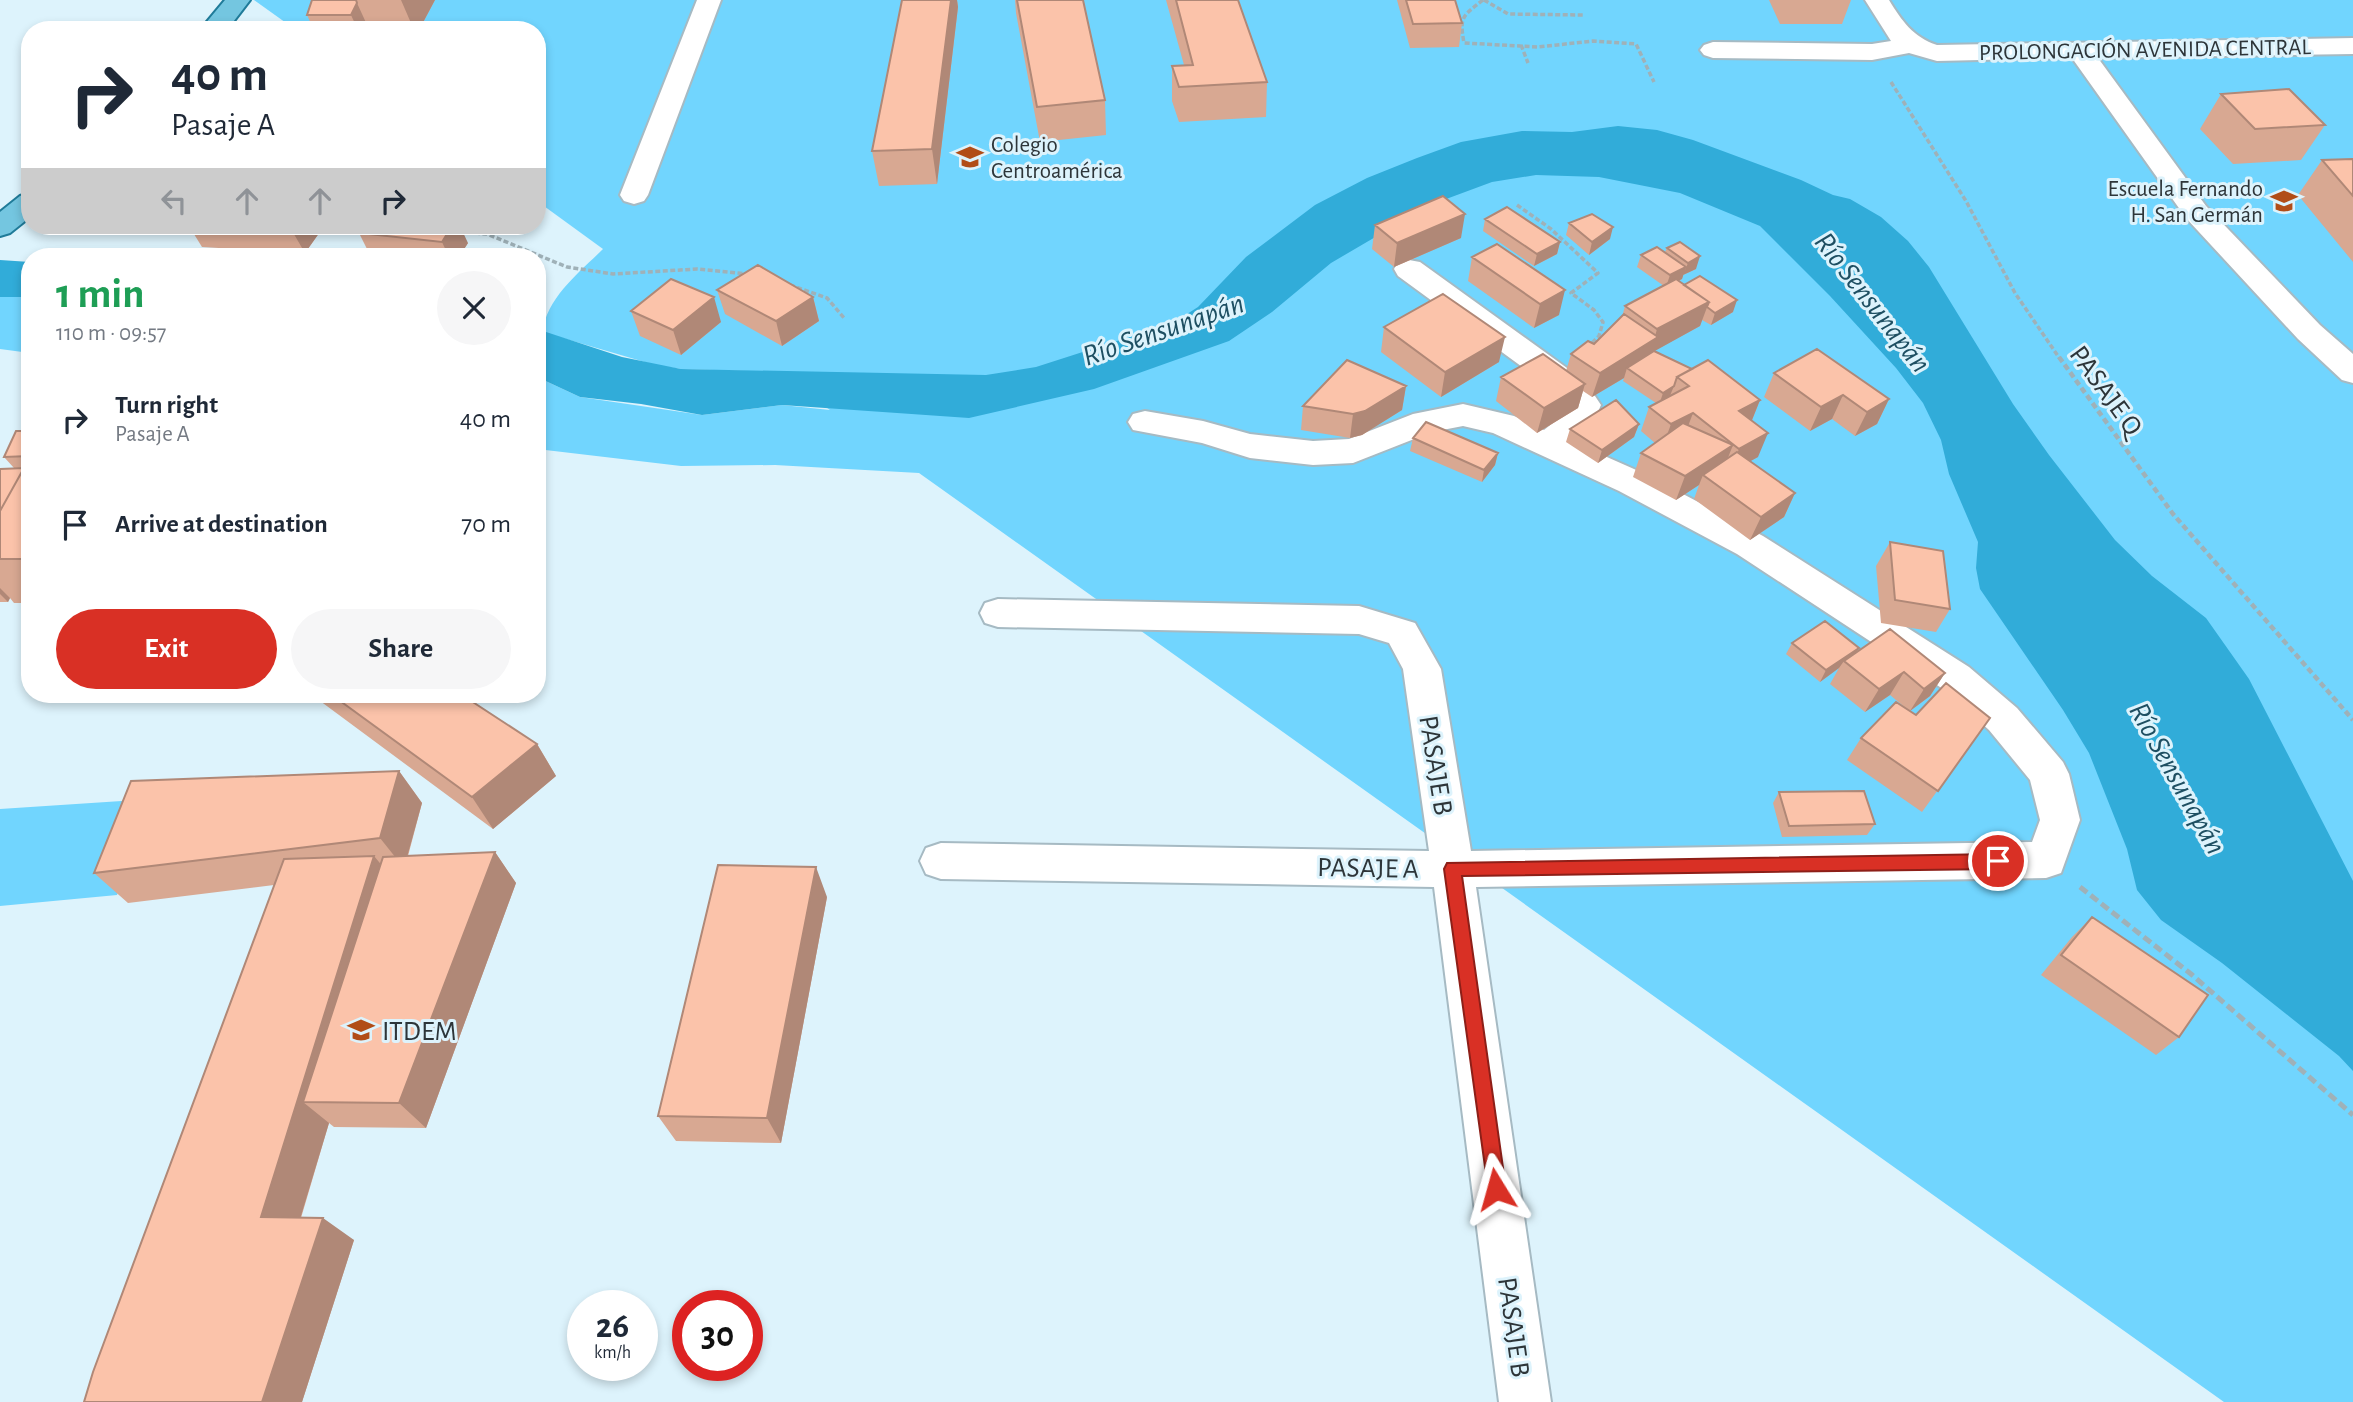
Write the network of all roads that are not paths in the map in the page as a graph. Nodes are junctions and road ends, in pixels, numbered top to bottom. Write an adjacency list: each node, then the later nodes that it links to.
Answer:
1 (238, 0): 4 (main road)
2 (709, 0): 9 (street)
3 (1877, 0): 5 (street)
4 (220, 21)
5 (1910, 45): 7 (street); 8 (street, PROLONGACIÓN AVENIDA CENTRAL)
6 (2353, 46): 8 (street, PROLONGACIÓN AVENIDA CENTRAL)
7 (1713, 50)
8 (2080, 52): 11 (street)
9 (634, 195)
10 (1409, 269): 13 (street)
11 (2353, 372)
12 (1145, 422): 13 (street)
13 (1548, 444): 16 (street, PASAJE A)
14 (998, 613): 16 (street, PASAJE B)
15 (942, 861): 16 (street, PASAJE A)
16 (1453, 869): 17 (street, PASAJE B)
17 (1525, 1402)

